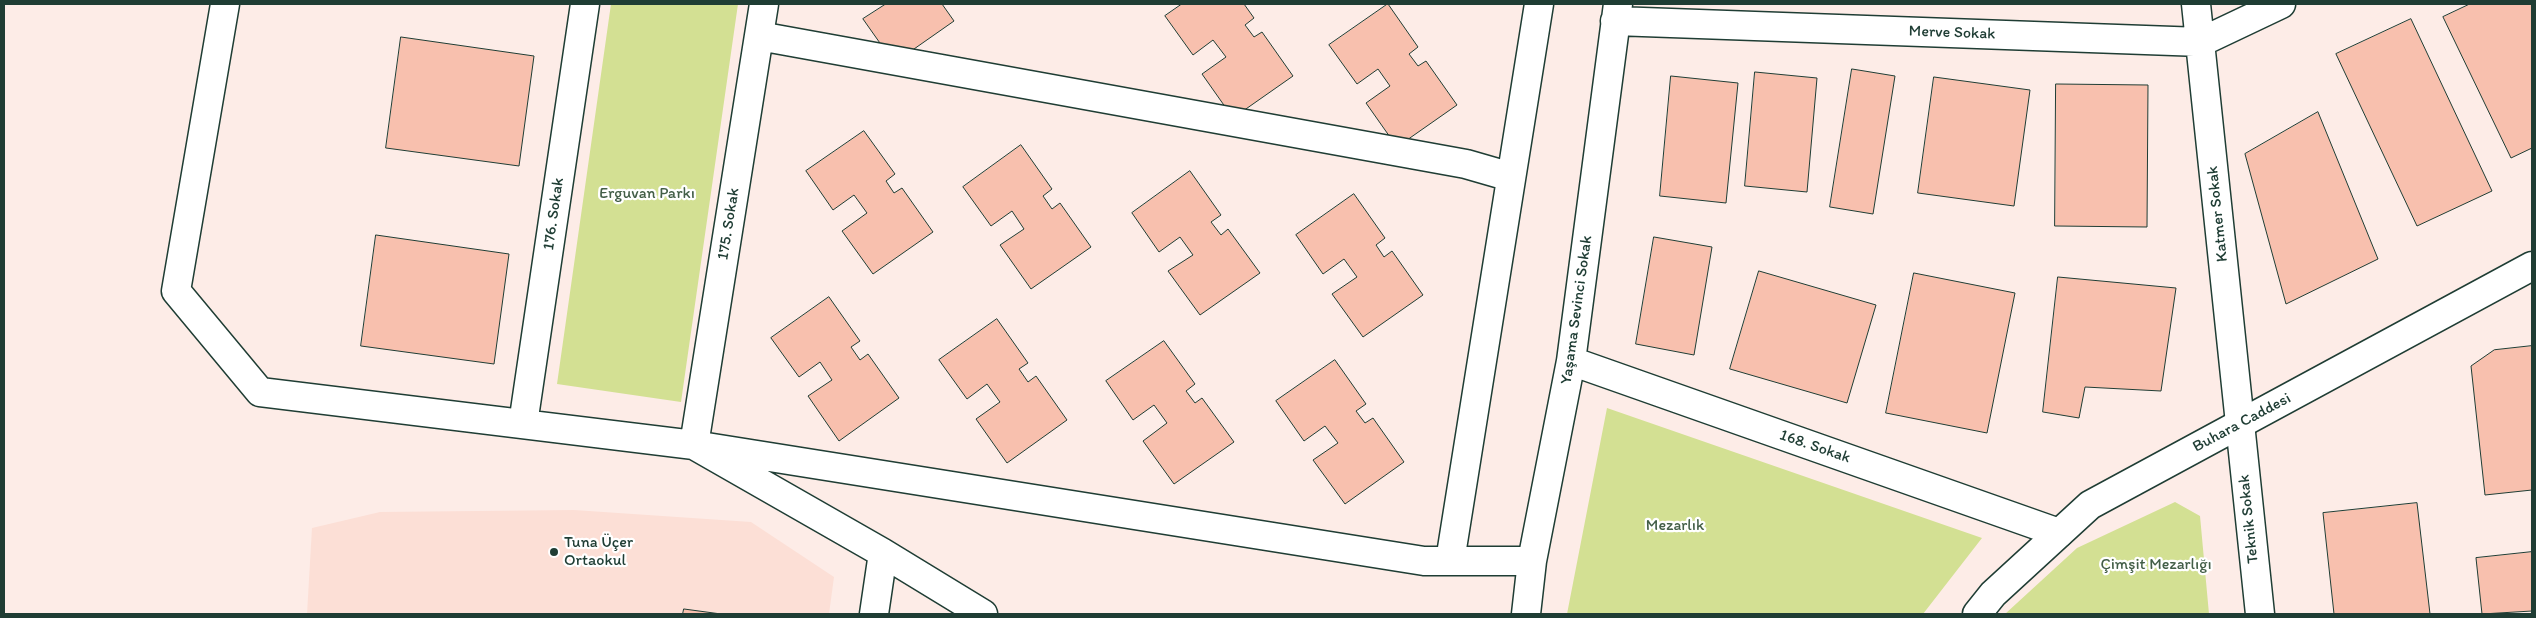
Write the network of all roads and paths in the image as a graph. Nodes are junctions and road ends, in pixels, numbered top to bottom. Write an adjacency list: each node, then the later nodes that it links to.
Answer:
1 (225, 4): 13 (street)
2 (585, 4): 13 (street, 176. Sokak)
3 (764, 4): 8 (street, 175. Sokak)
4 (1539, 4): 10 (street)
5 (2196, 4): 9 (street, Katmer Sokak)
6 (2281, 4): 9 (street, Merve Sokak)
7 (1616, 12): 9 (street, Merve Sokak); 12 (street, Yaşama Sevinci Sokak)
8 (759, 36): 10 (street); 15 (street, 175. Sokak)
9 (2201, 42): 14 (street, Katmer Sokak)
10 (1511, 177): 18 (street)
11 (2532, 266): 14 (street, Buhara Caddesi)
12 (1571, 361): 16 (street, 168. Sokak); 19 (street, Yaşama Sevinci Sokak)
13 (523, 424): 15 (street)
14 (2239, 425): 16 (street, Buhara Caddesi); 24 (street, Teknik Sokak)
15 (694, 445): 17 (street); 18 (street)
16 (2059, 533): 23 (street, Buhara Caddesi)
17 (883, 553): 20 (street); 21 (street)
18 (1450, 561): 19 (street)
19 (1532, 561): 22 (street, Yaşama Sevinci Sokak)
20 (874, 614)
21 (983, 614)
22 (1526, 614)
23 (1977, 614)
24 (2260, 614)

